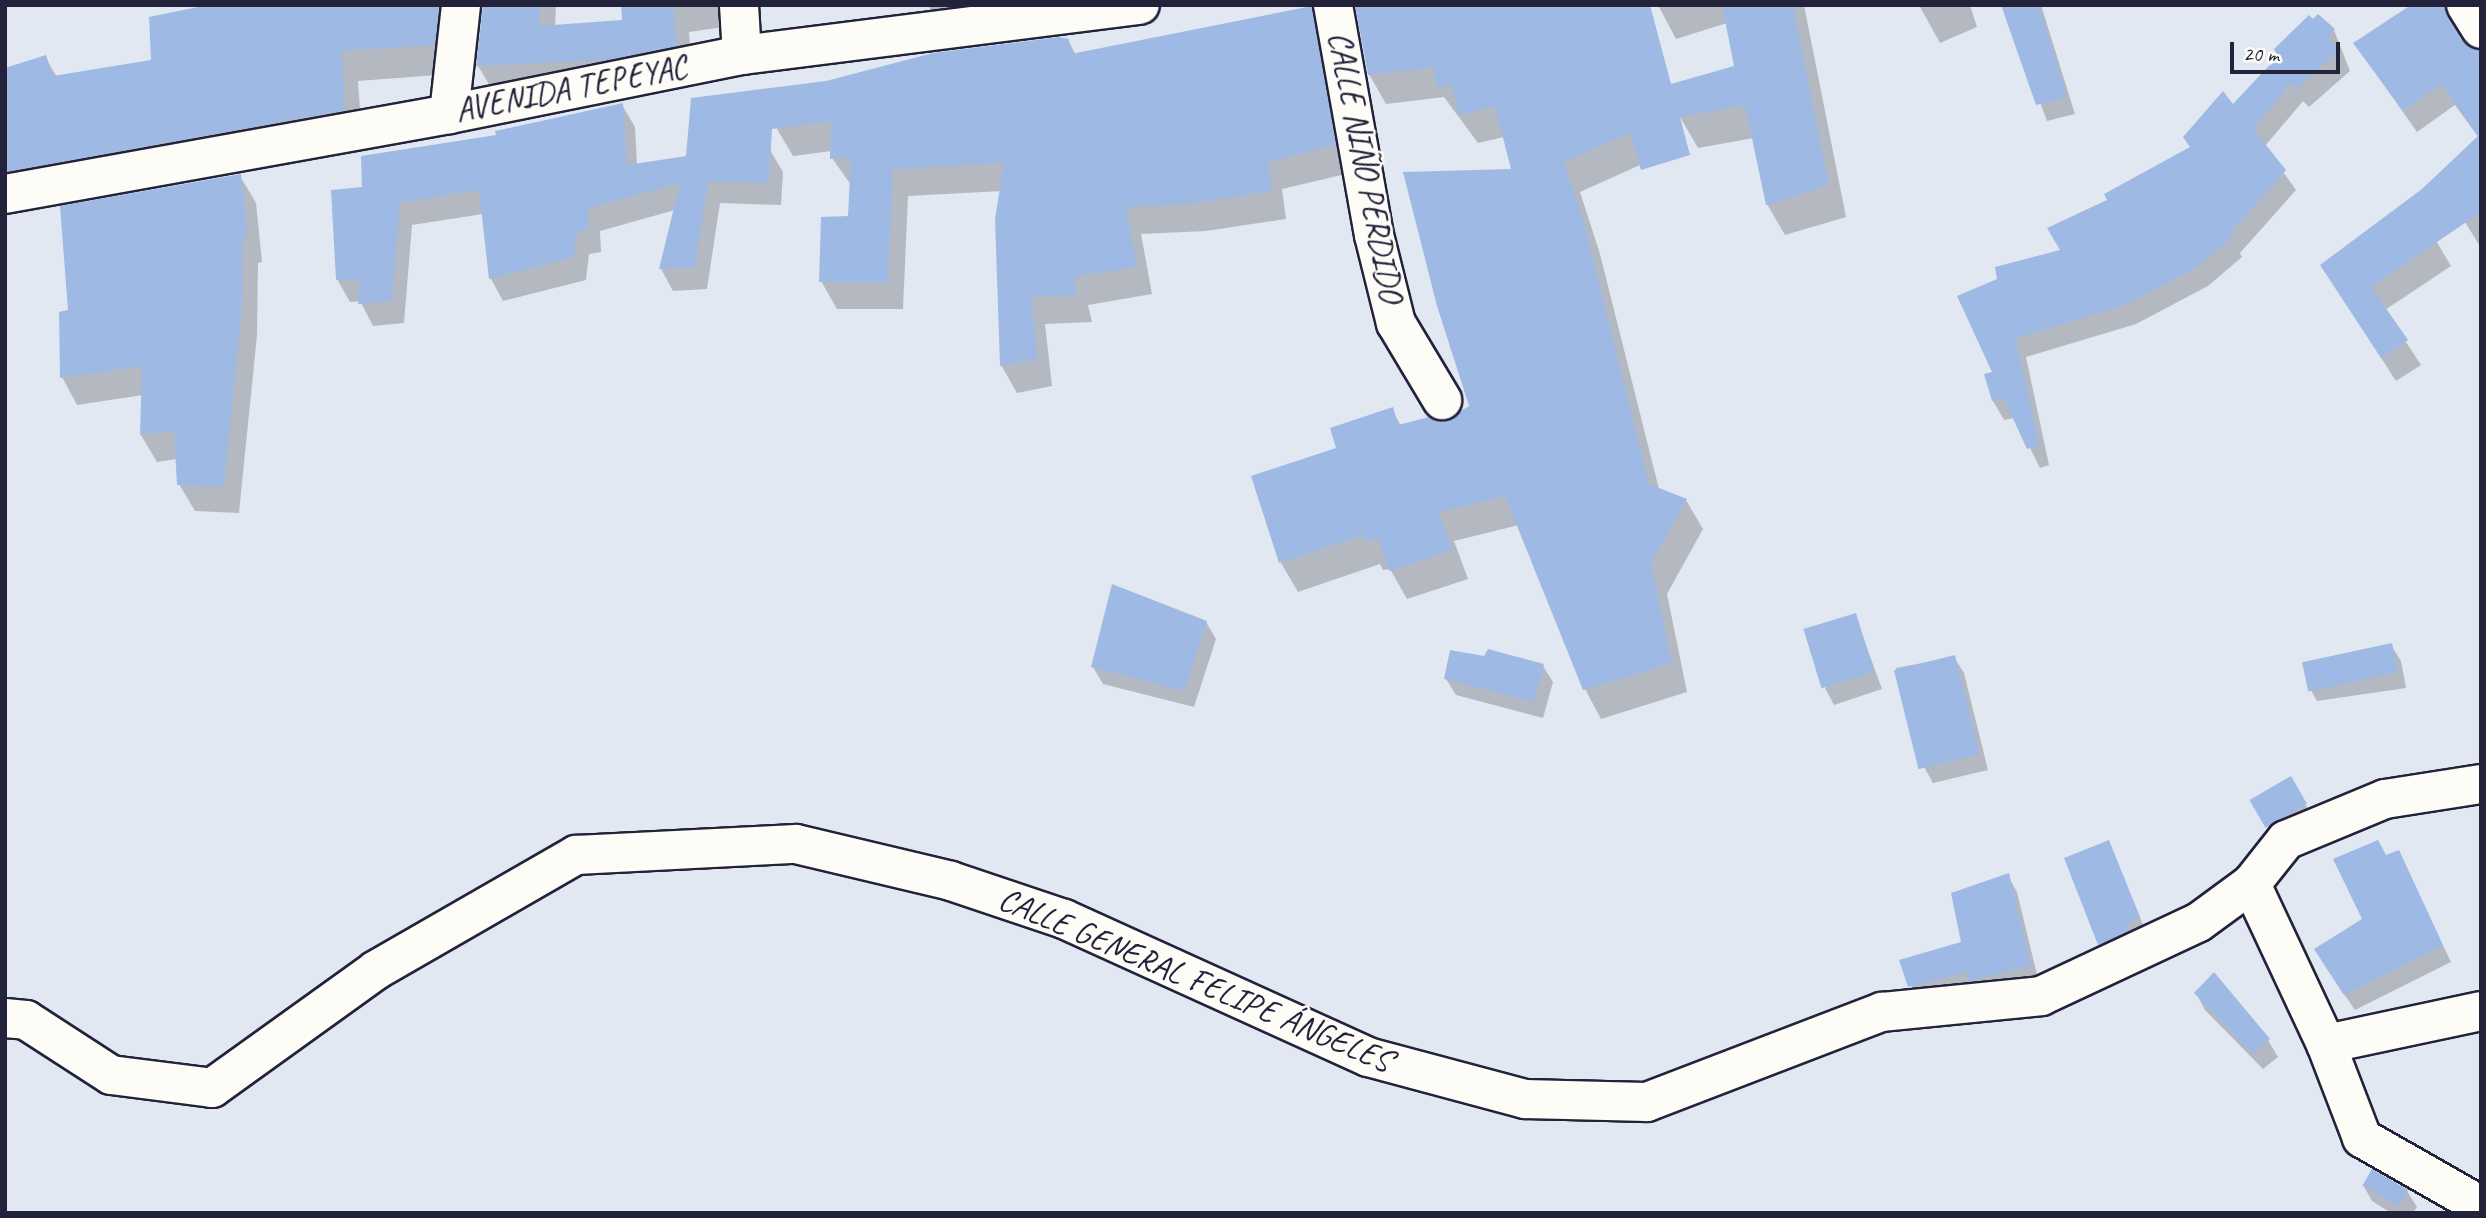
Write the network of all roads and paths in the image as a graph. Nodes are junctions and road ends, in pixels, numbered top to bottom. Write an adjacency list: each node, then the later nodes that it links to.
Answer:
1 (461, 5): 8 (street)
2 (739, 5): 7 (street)
3 (1140, 5): 7 (street, AVENIDA TEPEYAC)
4 (1333, 5): 10 (street, CALLE NIÑO PERDIDO)
5 (2466, 5): 6 (street)
6 (2481, 29)
7 (742, 55): 8 (street, AVENIDA TEPEYAC)
8 (449, 114): 9 (street, AVENIDA TEPEYAC)
9 (5, 194)
10 (1442, 400)
11 (2481, 784): 12 (street, CALLE GENERAL FELIPE ÁNGELES)
12 (2251, 884): 14 (street, CALLE GENERAL FELIPE ÁNGELES); 15 (street)
13 (2481, 1011): 15 (street)
14 (5, 1018)
15 (2326, 1044): 16 (street)
16 (2481, 1206)

